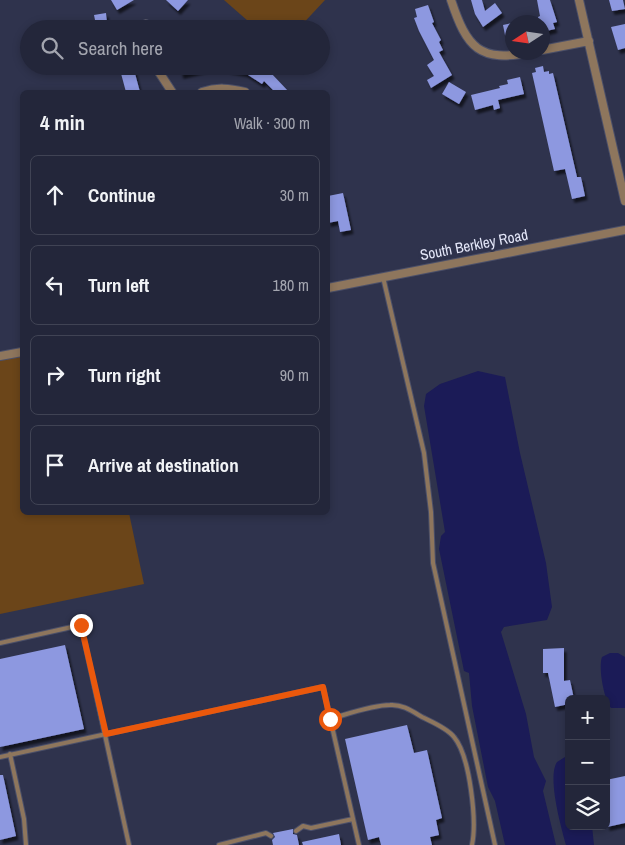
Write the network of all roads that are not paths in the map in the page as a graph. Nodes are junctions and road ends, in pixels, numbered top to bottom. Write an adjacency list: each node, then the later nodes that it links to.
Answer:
1 (451, 0): 5 (street)
2 (580, 0): 3 (street)
3 (589, 41): 4 (street); 10 (street)
4 (550, 48)
5 (505, 56)
6 (161, 75): 7 (street)
7 (171, 90)
8 (208, 90): 9 (street)
9 (237, 90)
10 (625, 201)
11 (625, 230): 12 (street, South Berkley Road)
12 (384, 277): 13 (street, South Berkley Road); 29 (lane)
13 (330, 288)
14 (20, 352): 15 (street)
15 (0, 356)
16 (0, 643): 18 (lane)
17 (330, 719): 18 (lane); 21 (lane); 28 (lane)
18 (106, 734): 19 (lane); 25 (lane)
19 (10, 754): 20 (lane); 24 (lane)
20 (0, 756)
21 (352, 819): 22 (lane); 27 (lane)
22 (296, 831)
23 (271, 836): 26 (lane)
24 (26, 845)
25 (129, 845)
26 (219, 845)
27 (358, 845)
28 (472, 845)
29 (495, 845)

